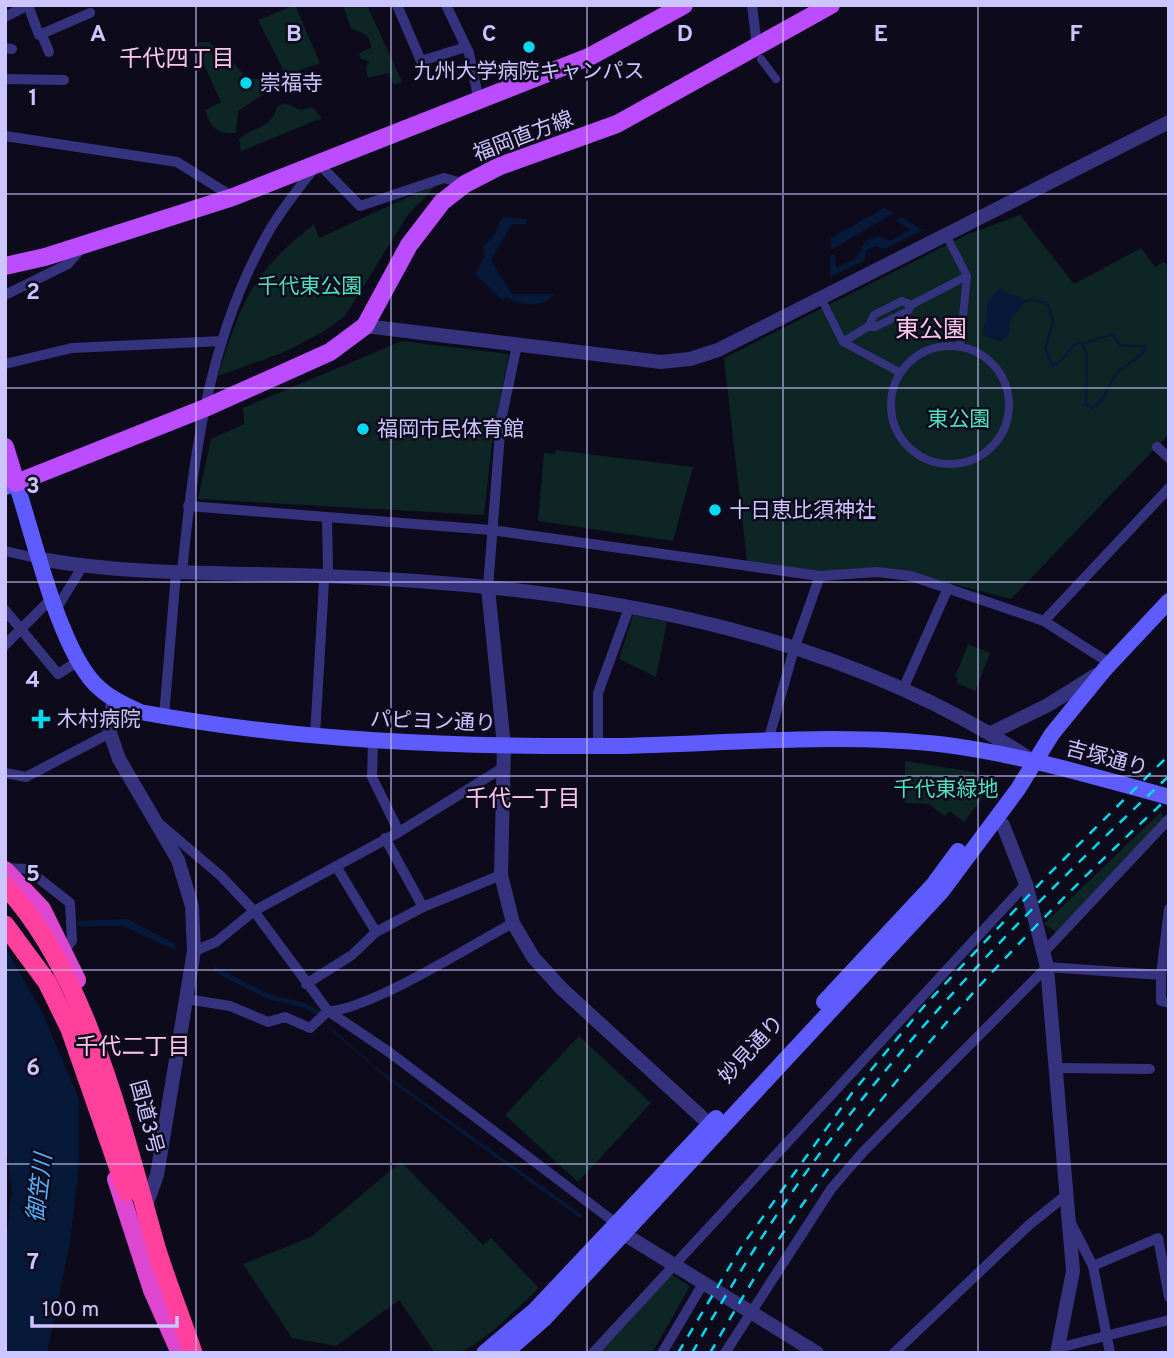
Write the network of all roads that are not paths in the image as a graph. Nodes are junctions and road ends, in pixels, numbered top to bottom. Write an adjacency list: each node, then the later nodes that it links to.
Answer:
1 (28, 5): 8 (street); 9 (street)
2 (397, 5): 10 (street)
3 (446, 5): 10 (street)
4 (684, 5): 16 (main road)
5 (752, 5): 12 (street)
6 (831, 5): 12 (main road, 福岡直方線)
7 (90, 13): 9 (street)
8 (5, 17)
9 (42, 35): 11 (street)
10 (466, 47): 16 (street)
11 (49, 52)
12 (759, 53): 14 (street); 20 (main road, 福岡直方線)
13 (5, 79): 15 (street)
14 (776, 79)
15 (64, 80)
16 (480, 101): 19 (main road)
17 (1169, 122): 23 (street)
18 (5, 136): 21 (street)
19 (318, 163): 20 (street); 21 (main road); 29 (street)
20 (465, 184): 28 (main road, 福岡直方線)
21 (233, 197): 22 (main road)
22 (107, 234): 24 (main road); 26 (street)
23 (946, 235): 25 (street); 27 (street)
24 (5, 266)
25 (967, 276): 30 (street); 32 (street)
26 (5, 295)
27 (821, 298): 30 (street); 31 (street)
28 (365, 326): 31 (street); 35 (main road, 福岡直方線)
29 (222, 341): 33 (street); 35 (street)
30 (843, 342): 34 (street)
31 (517, 345): 43 (street)
32 (960, 346): 34 (street); 34 (street)
33 (5, 364)
34 (899, 372)
35 (205, 408): 39 (main road, 福岡直方線); 41 (street)
36 (5, 447): 39 (main road, パピヨン通り)
37 (1157, 447): 38 (street)
38 (1169, 458)
39 (11, 485): 45 (main road, パピヨン通り)
40 (1169, 488): 56 (street)
41 (188, 506): 42 (street); 47 (street)
42 (327, 518): 43 (street); 48 (street)
43 (491, 530): 49 (street); 50 (street)
44 (5, 551): 45 (street)
45 (40, 559): 46 (street); 53 (main road, パピヨン通り)
46 (82, 566): 47 (street); 53 (street)
47 (179, 573): 48 (street); 64 (street)
48 (326, 576): 50 (street); 67 (street)
49 (820, 576): 51 (street); 59 (street)
50 (488, 588): 54 (street); 70 (street)
51 (948, 588): 56 (street); 62 (street)
52 (1169, 601): 61 (main road, 妙見通り)
53 (55, 602): 57 (street); 60 (main road, パピヨン通り)
54 (629, 608): 59 (street); 71 (street)
55 (5, 610): 57 (street)
56 (1044, 621): 61 (street)
57 (21, 629): 58 (street); 60 (street)
58 (5, 645)
59 (794, 649): 62 (street); 69 (street)
60 (77, 662): 63 (main road, パピヨン通り)
61 (1108, 667): 66 (street); 72 (main road, 妙見通り)
62 (903, 689): 66 (street)
63 (113, 699): 64 (main road, パピヨン通り); 65 (street)
64 (164, 716): 67 (main road, パピヨン通り)
65 (110, 733): 74 (street); 77 (street)
66 (991, 733): 72 (street)
67 (315, 736): 68 (main road, パピヨン通り)
68 (373, 741): 70 (main road, パピヨン通り); 79 (street)
69 (768, 741): 71 (main road, パピヨン通り); 72 (main road, パピヨン通り)
70 (503, 746): 71 (main road, パピヨン通り); 73 (street)
71 (598, 746)
72 (1034, 761): 75 (main road, 吉塚通り); 78 (main road, 妙見通り); 104 (main road, 妙見通り)
73 (504, 767): 79 (street); 83 (street)
74 (5, 774)
75 (1169, 797)
76 (1169, 819): 95 (street)
77 (156, 821): 89 (street); 94 (street)
78 (995, 822): 84 (street); 104 (main road, 妙見通り)
79 (399, 832): 80 (street)
80 (385, 838): 81 (street); 87 (street)
81 (336, 866): 89 (street); 92 (street)
82 (5, 869): 93 (highway, 国道3号); 93 (street)
83 (501, 876): 87 (street); 90 (street)
84 (1026, 884): 95 (street); 110 (street)
85 (5, 886): 120 (highway)
86 (5, 897): 120 (highway)
87 (423, 907): 92 (street)
88 (1169, 909): 97 (street)
89 (254, 911): 94 (street); 98 (street)
90 (513, 923): 101 (street); 104 (street)
91 (5, 925): 109 (highway); 120 (highway)
92 (376, 932): 98 (street)
93 (64, 951): 106 (highway, 国道3号)
94 (194, 951): 99 (street)
95 (1045, 951): 96 (street)
96 (1047, 967): 97 (street); 102 (street); 114 (street)
97 (1161, 975): 100 (street)
98 (306, 984): 101 (street)
99 (186, 999): 101 (street); 106 (street)
100 (1169, 1003)
101 (328, 1011): 108 (street)
102 (1056, 1068): 103 (street); 105 (street)
103 (1150, 1069)
104 (713, 1128): 108 (main road, 妙見通り)
105 (1065, 1196): 107 (street); 128 (street)
106 (146, 1205): 109 (street); 121 (highway, 国道3号)
107 (1068, 1219): 111 (street); 118 (street)
108 (621, 1229): 110 (street); 122 (main road, 妙見通り); 123 (main road, 妙見通り)
109 (137, 1246): 119 (highway)
110 (674, 1263): 112 (street); 124 (street)
111 (1093, 1266): 113 (street); 116 (street)
112 (704, 1282): 114 (street); 125 (street)
113 (1169, 1297)
114 (750, 1310): 117 (street); 126 (street)
115 (1169, 1320): 116 (street)
116 (1107, 1337): 118 (street); 129 (street)
117 (799, 1348): 127 (street)
118 (1058, 1351)
119 (180, 1353)
120 (190, 1353)
121 (201, 1353)
122 (484, 1353)
123 (505, 1353)
124 (593, 1353)
125 (662, 1353)
126 (724, 1353)
127 (817, 1353)
128 (894, 1353)
129 (1110, 1353)

